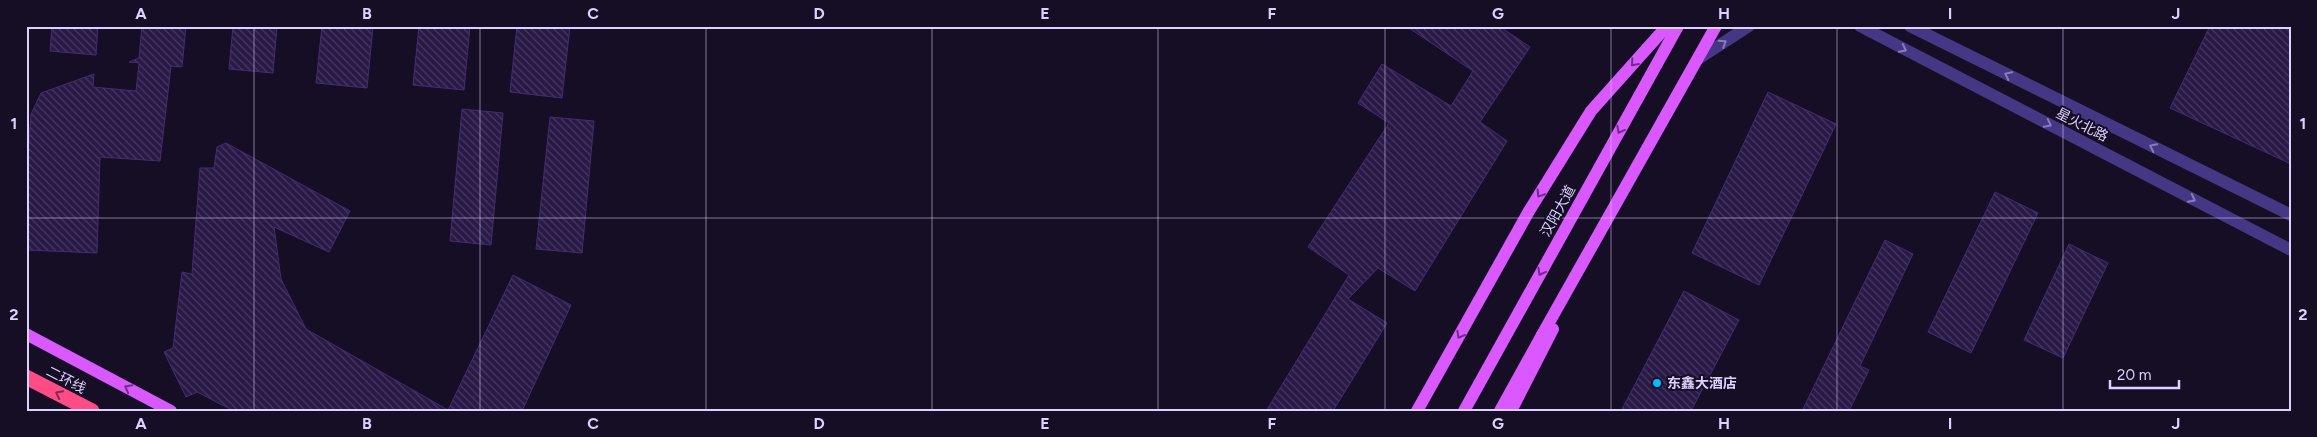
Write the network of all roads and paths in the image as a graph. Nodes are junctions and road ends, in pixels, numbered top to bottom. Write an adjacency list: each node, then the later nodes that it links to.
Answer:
1 (1667, 26): 15 (main road, one-way to 15)
2 (1678, 26): 16 (main road, 汉阳大道, one-way to 16)
3 (1716, 26): 7 (main road)
4 (1749, 26): 7 (street, one-way to 4)
5 (1860, 26): 10 (street, 星火北路, one-way to 10)
6 (1910, 26): 9 (street, 星火北路, one-way to 6)
7 (1698, 59): 8 (main road)
8 (1635, 170): 17 (main road, bridge); 18 (main road)
9 (2291, 215)
10 (2291, 250)
11 (26, 334): 14 (main road, one-way to 11)
12 (26, 377): 13 (highway, 二环线, one-way to 12)
13 (92, 411)
14 (171, 411)
15 (1418, 411)
16 (1464, 411)
17 (1500, 411)
18 (1511, 411)

